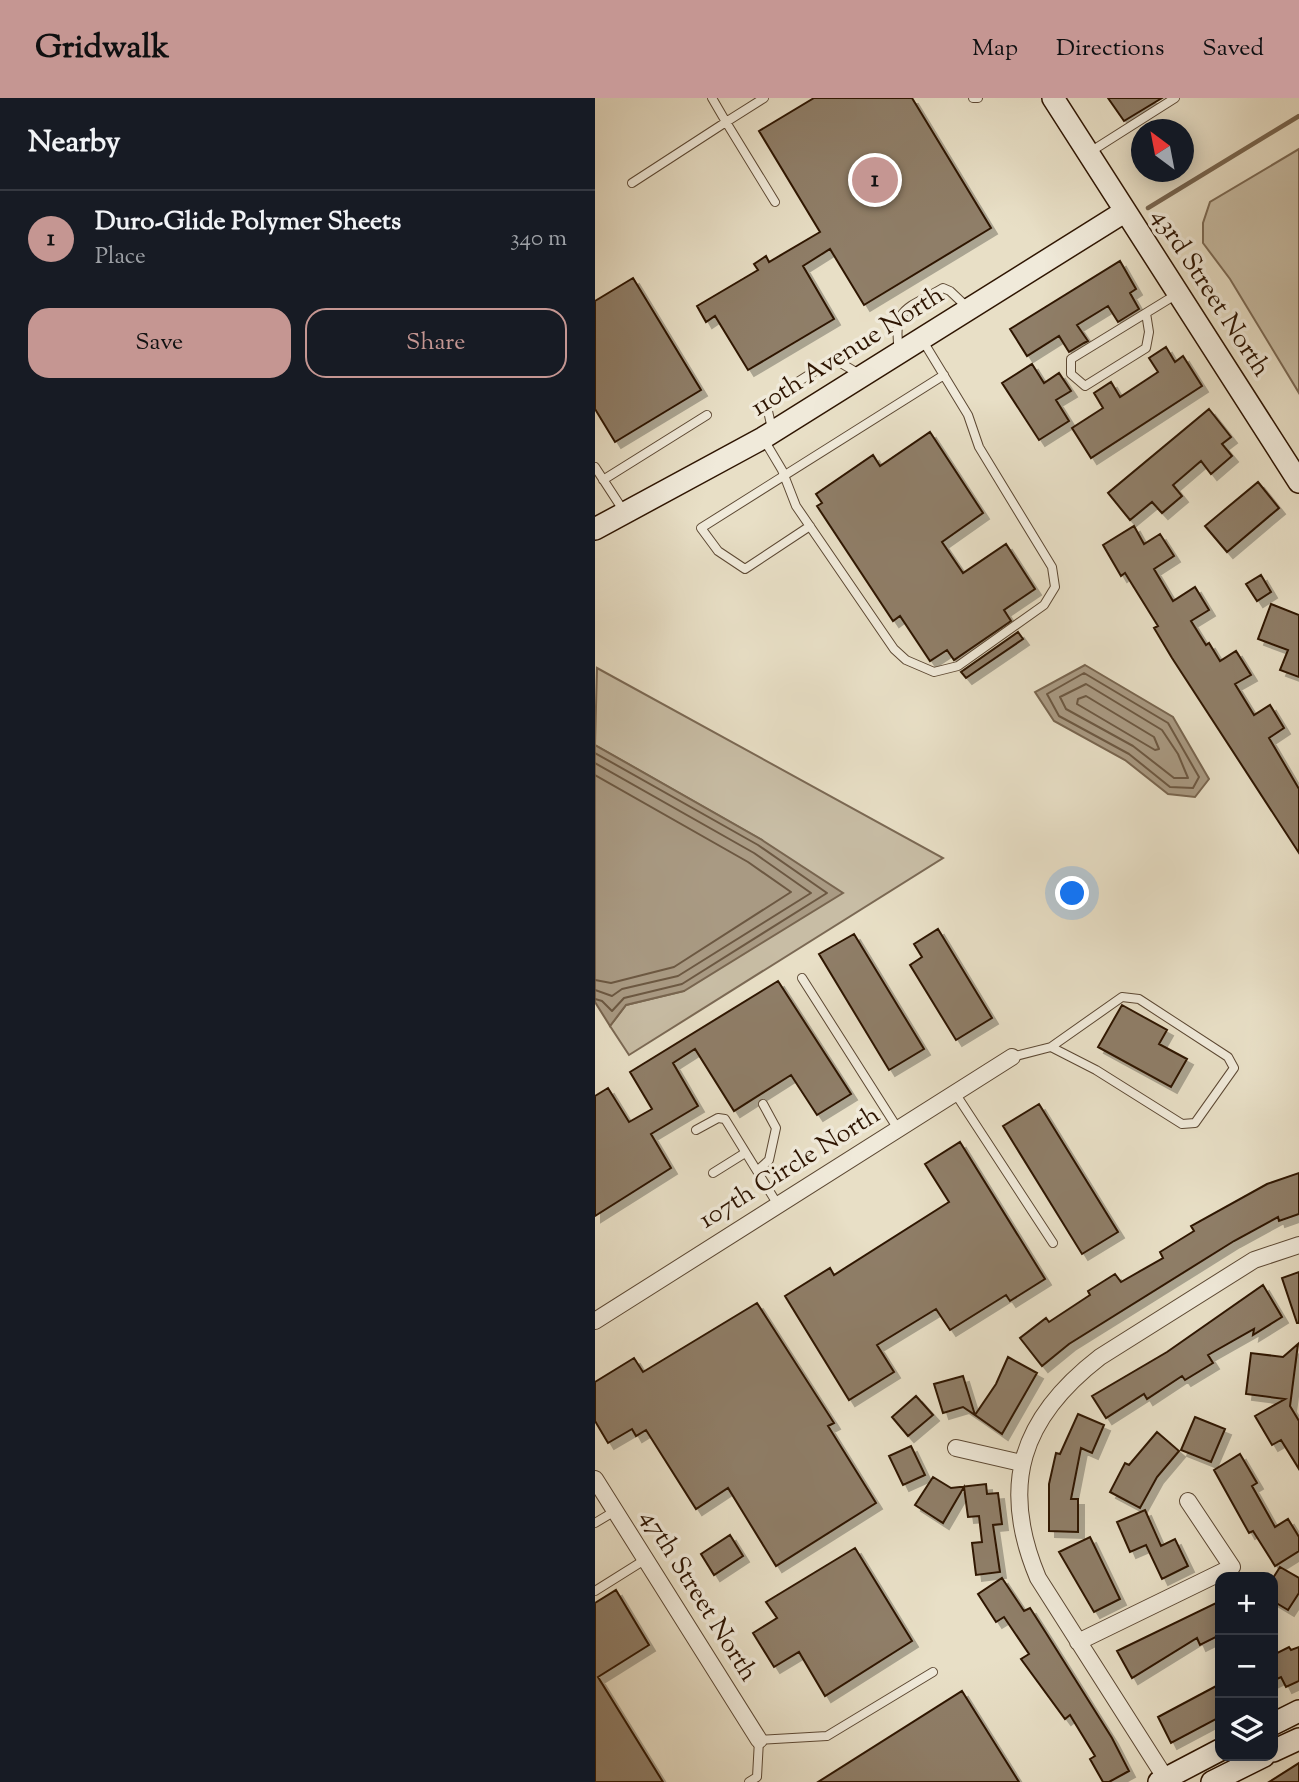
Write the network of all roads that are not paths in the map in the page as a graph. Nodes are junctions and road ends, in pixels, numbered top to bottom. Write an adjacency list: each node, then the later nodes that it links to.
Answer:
1 (712, 98): 5 (lane)
2 (764, 98): 5 (lane)
3 (1053, 98): 6 (street, 43rd Street North)
4 (1175, 98): 6 (lane)
5 (726, 122): 7 (lane); 8 (lane)
6 (1088, 154): 9 (street, 43rd Street North)
7 (632, 183)
8 (775, 202)
9 (1124, 212): 10 (street, 43rd Street North); 11 (street, 110th Avenue North)
10 (1177, 294): 12 (lane); 22 (street, 43rd Street North)
11 (970, 310): 13 (street, 110th Avenue North); 14 (lane)
12 (1146, 313): 12 (lane)
13 (922, 340): 14 (street, 110th Avenue North); 15 (lane)
14 (900, 354): 16 (street, 110th Avenue North)
15 (944, 374): 20 (lane); 24 (lane)
16 (862, 377): 18 (street, 110th Avenue North); 18 (lane)
17 (707, 415): 21 (lane)
18 (768, 435): 20 (lane); 23 (street, 110th Avenue North)
19 (595, 467): 21 (lane)
20 (784, 475): 24 (lane); 24 (lane)
21 (603, 480): 23 (lane)
22 (1299, 482)
23 (625, 513): 25 (street, 110th Avenue North)
24 (810, 526)
25 (595, 529)
26 (802, 978): 31 (lane)
27 (1051, 1046): 27 (lane); 28 (lane)
28 (1012, 1057): 29 (street, 107th Circle North)
29 (955, 1093): 31 (street, 107th Circle North); 37 (lane)
30 (763, 1104): 34 (lane)
31 (898, 1129): 36 (street, 107th Circle North)
32 (697, 1130): 33 (lane)
33 (745, 1153): 34 (lane); 35 (lane)
34 (757, 1171): 36 (lane)
35 (713, 1173)
36 (778, 1206): 39 (street, 107th Circle North)
37 (1053, 1243)
38 (1299, 1245): 41 (street)
39 (596, 1319)
40 (956, 1448): 41 (street)
41 (1021, 1463): 48 (street)
42 (595, 1479): 44 (street, 47th Street North)
43 (1188, 1502): 48 (street)
44 (615, 1511): 45 (lane); 46 (street, 47th Street North)
45 (595, 1523)
46 (646, 1559): 47 (lane); 53 (street, 47th Street North)
47 (595, 1591)
48 (1078, 1642): 57 (street)
49 (933, 1672): 53 (lane)
50 (1299, 1711): 51 (street)
51 (1278, 1722)
52 (1299, 1738): 54 (street)
53 (759, 1740): 58 (lane)
54 (1278, 1748)
55 (1215, 1753): 57 (street)
56 (1254, 1761): 59 (street)
57 (1164, 1781)
58 (749, 1782)
59 (1212, 1782)

